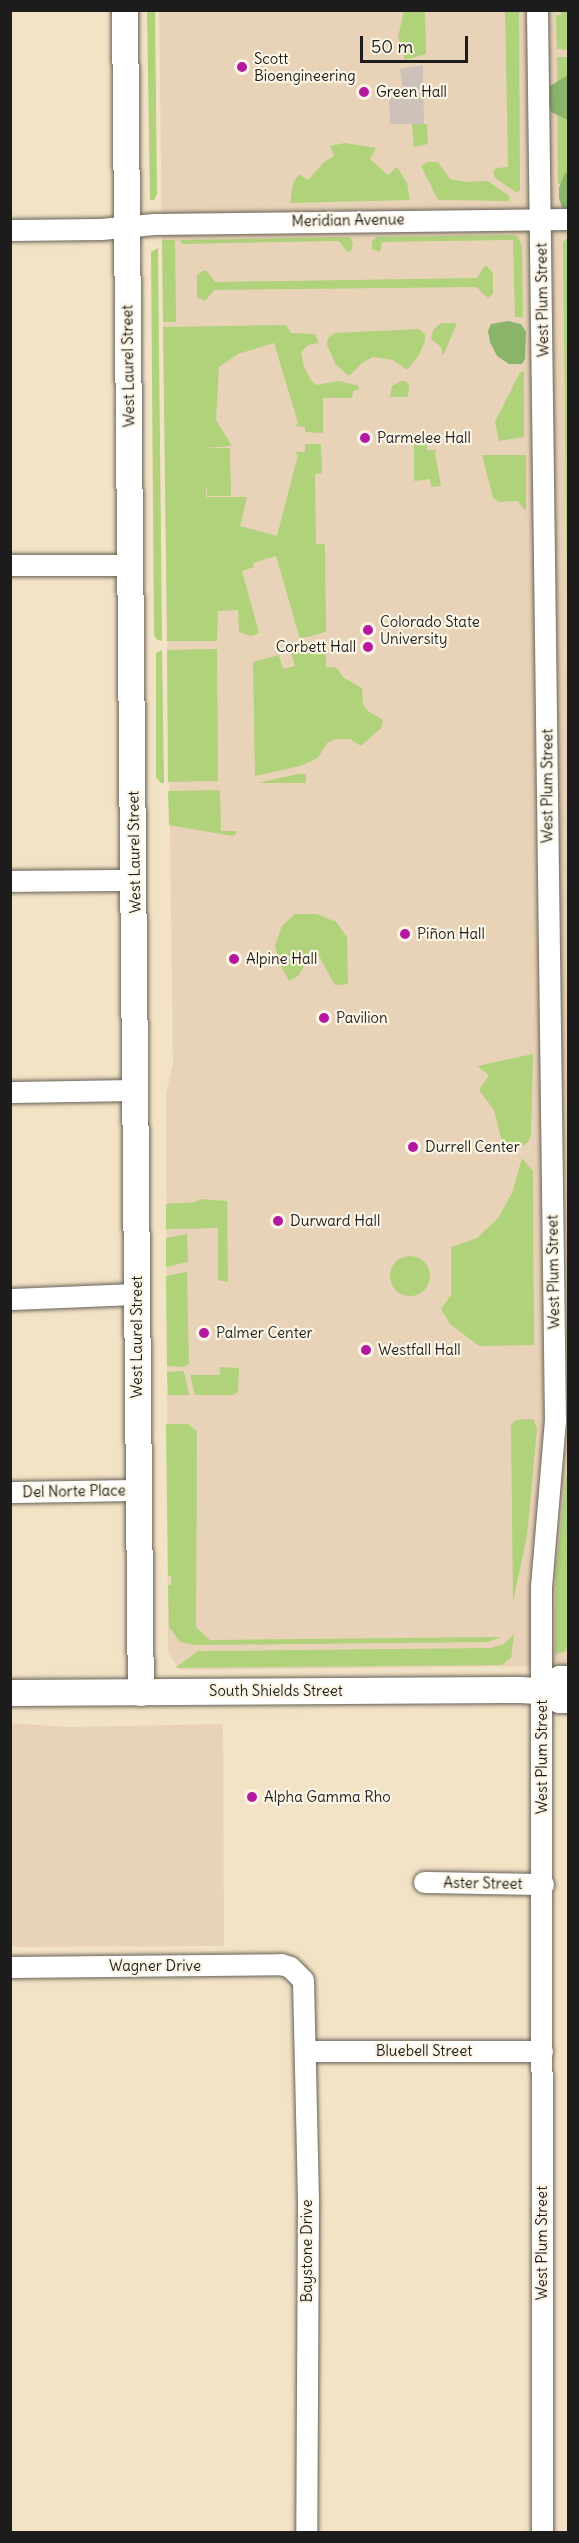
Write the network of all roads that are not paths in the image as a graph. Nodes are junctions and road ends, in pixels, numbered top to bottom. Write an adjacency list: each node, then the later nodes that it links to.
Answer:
1 (124, 10): 5 (main road, West Laurel Street)
2 (537, 10): 3 (street, West Plum Street)
3 (540, 219): 4 (street, Meridian Avenue); 5 (street, Meridian Avenue); 18 (street, West Plum Street)
4 (568, 219)
5 (127, 226): 6 (street, Meridian Avenue); 7 (main road, West Laurel Street)
6 (10, 230)
7 (131, 565): 8 (street); 9 (main road, West Laurel Street)
8 (10, 566)
9 (134, 880): 10 (street); 11 (main road, West Laurel Street)
10 (10, 881)
11 (137, 1090): 12 (street); 13 (main road, West Laurel Street)
12 (10, 1092)
13 (137, 1294): 14 (street); 15 (main road, West Laurel Street)
14 (10, 1299)
15 (138, 1490): 16 (street, Del Norte Place); 20 (main road, West Laurel Street)
16 (10, 1492)
17 (568, 1679): 18 (main road, South Shields Street)
18 (542, 1690): 20 (main road, South Shields Street); 21 (main road, South Shields Street); 23 (street, West Plum Street)
19 (10, 1693): 20 (main road, South Shields Street)
20 (141, 1693)
21 (568, 1700)
22 (424, 1882): 23 (street, Aster Street)
23 (543, 1884): 27 (street, West Plum Street)
24 (10, 1967): 25 (street, Wagner Drive)
25 (297, 1972): 26 (street, Baystone Drive)
26 (306, 2051): 27 (street, Bluebell Street); 28 (street, Baystone Drive)
27 (542, 2051): 29 (street, West Plum Street)
28 (306, 2532)
29 (542, 2532)

